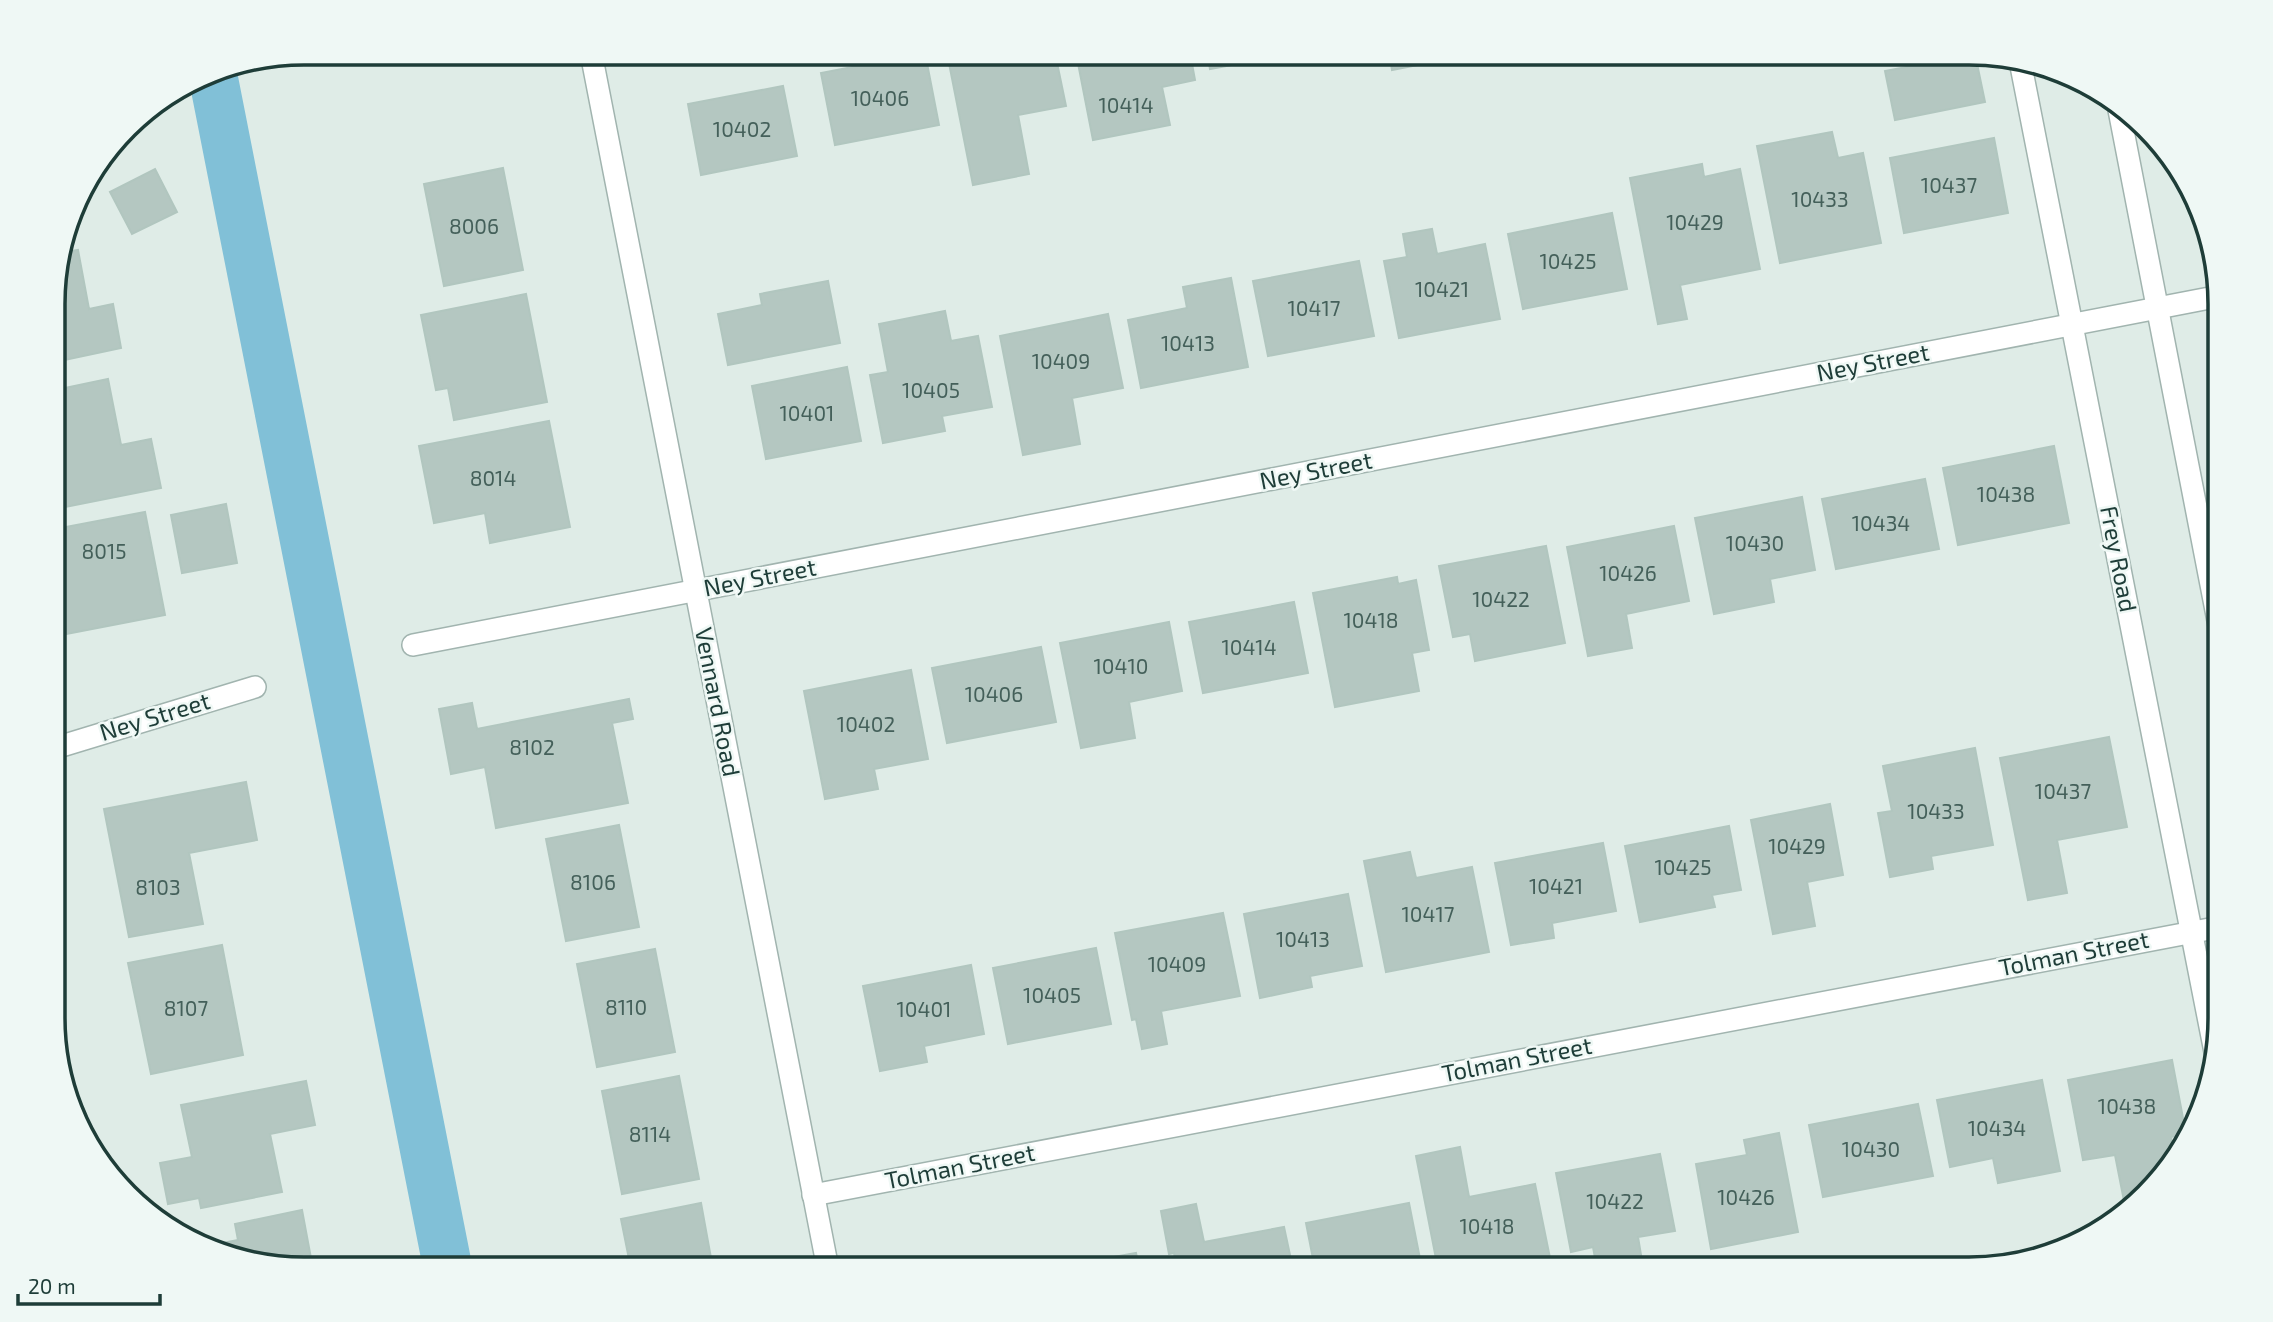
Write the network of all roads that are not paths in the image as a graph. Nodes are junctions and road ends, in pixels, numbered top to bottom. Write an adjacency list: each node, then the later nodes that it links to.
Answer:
1 (595, 65): 8 (street, Vennard Road)
2 (2022, 71): 6 (street, Frey Road)
3 (2121, 119): 5 (street)
4 (2208, 298): 5 (street, Ney Street)
5 (2157, 308): 6 (street, Ney Street); 7 (street)
6 (2072, 324): 8 (street, Ney Street); 13 (street, Frey Road)
7 (2208, 569)
8 (696, 591): 9 (street, Ney Street); 15 (street, Vennard Road)
9 (413, 645)
10 (255, 687): 11 (street, Ney Street)
11 (65, 745)
12 (2208, 928): 13 (street, Tolman Street)
13 (2191, 932): 14 (street, Frey Road); 15 (street, Tolman Street)
14 (2208, 1017)
15 (813, 1195): 16 (street, Vennard Road)
16 (826, 1257)

